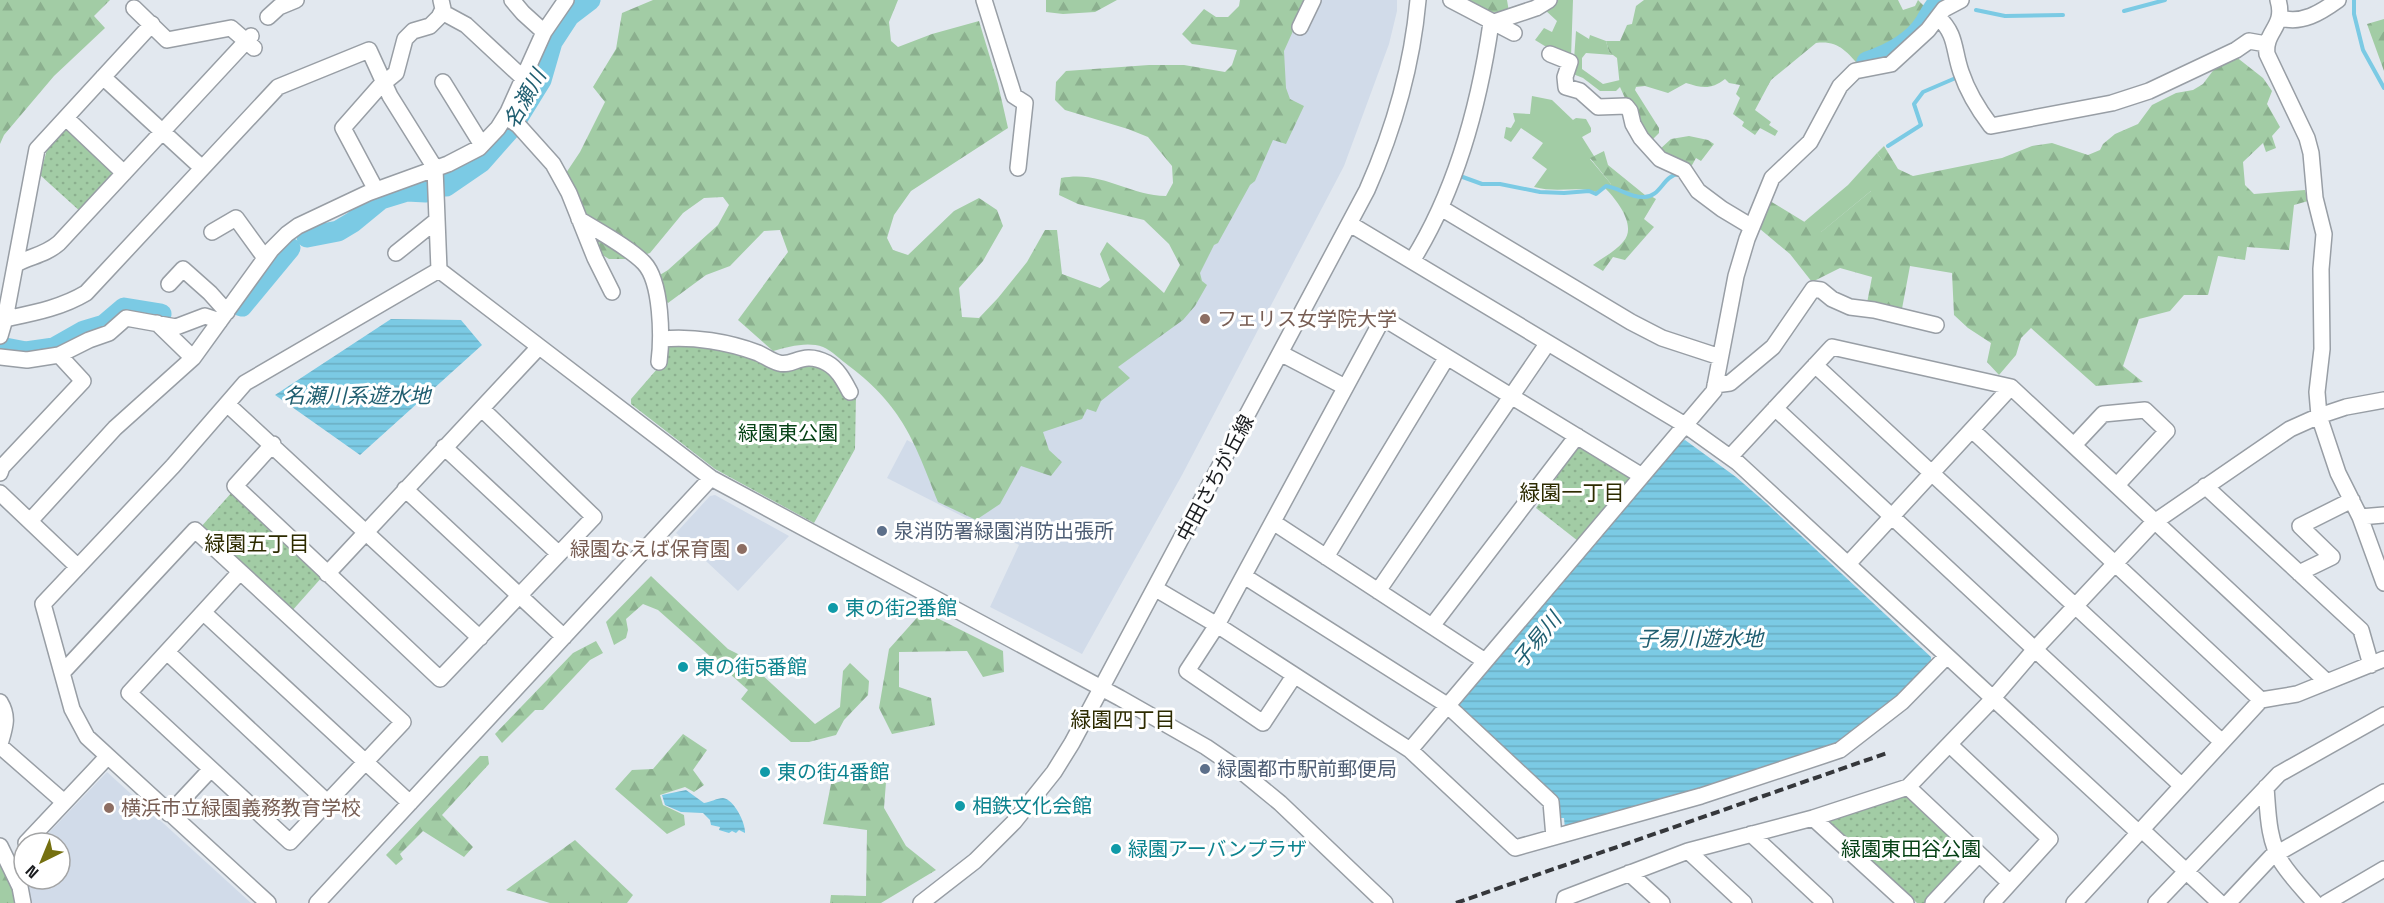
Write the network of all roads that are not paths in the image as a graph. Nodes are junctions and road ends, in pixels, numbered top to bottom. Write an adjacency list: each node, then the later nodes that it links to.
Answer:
1 (296, 0): 14 (street)
2 (512, 0): 20 (street)
3 (566, 0): 20 (street)
4 (984, 0): 34 (street)
5 (1313, 0): 19 (street)
6 (1418, 0): 40 (street, 中田さちが丘線)
7 (1450, 0): 17 (street)
8 (1549, 0): 17 (street)
9 (1961, 0): 15 (street)
10 (2278, 0): 16 (street)
11 (2338, 0): 16 (street)
12 (441, 6): 25 (street); 27 (street)
13 (134, 8): 18 (street)
14 (268, 17)
15 (1938, 17): 22 (street); 41 (street)
16 (2281, 18): 22 (street)
17 (1491, 23): 21 (street); 37 (street)
18 (152, 24): 24 (street); 30 (street)
19 (1300, 27)
20 (544, 32): 25 (street)
21 (1514, 33)
22 (2266, 44): 75 (street)
23 (1550, 54): 41 (street)
24 (103, 77): 28 (street); 30 (street)
25 (523, 78): 29 (street)
26 (442, 82): 31 (street)
27 (384, 84): 32 (street); 33 (street); 36 (street)
28 (66, 118): 35 (street); 46 (street)
29 (512, 120): 31 (street); 38 (street)
30 (163, 132): 32 (street); 35 (street)
31 (482, 145): 33 (street)
32 (202, 168): 51 (street)
33 (435, 168): 36 (street); 39 (street)
34 (1018, 168)
35 (124, 173): 46 (street)
36 (376, 190): 44 (street)
37 (1441, 208): 45 (street); 62 (street)
38 (579, 219): 49 (street); 55 (street)
39 (437, 220): 43 (street); 47 (street)
40 (1350, 224): 45 (street); 58 (street, 中田さちが丘線)
41 (1752, 227): 62 (street)
42 (212, 232): 44 (street)
43 (396, 252)
44 (265, 258): 50 (street)
45 (1412, 261): 56 (street)
46 (16, 264): 51 (street)
47 (439, 270): 57 (street); 72 (street)
48 (169, 284): 50 (street)
49 (612, 292)
50 (223, 317): 52 (street); 63 (street)
51 (5, 319): 54 (street)
52 (158, 323): 59 (street); 63 (street)
53 (1936, 325): 66 (street)
54 (0, 336)
55 (662, 339): 64 (street); 69 (street)
56 (1547, 344): 70 (street); 76 (street)
57 (538, 348): 74 (street); 86 (street)
58 (1282, 354): 67 (street); 109 (street, 中田さちが丘線)
59 (59, 355): 60 (street); 83 (street)
60 (0, 357)
61 (1447, 357): 67 (street); 70 (street); 100 (street)
62 (1720, 357): 66 (street)
63 (193, 358): 96 (street)
64 (659, 362)
65 (1815, 365): 68 (street); 73 (street); 84 (street)
66 (1715, 385): 76 (street)
67 (1345, 387): 97 (street)
68 (2011, 387): 77 (street); 80 (street)
69 (850, 392)
70 (1512, 396): 78 (street); 110 (street)
71 (2384, 400): 75 (street)
72 (228, 404): 79 (street); 103 (street)
73 (1775, 408): 82 (street); 93 (street)
74 (482, 409): 81 (street); 99 (street)
75 (2319, 416): 88 (street); 91 (street)
76 (1685, 426): 82 (street); 85 (street)
77 (1972, 430): 84 (street); 101 (street)
78 (1577, 436): 85 (street); 115 (street)
79 (273, 444): 98 (street); 106 (street)
80 (2074, 445): 87 (street); 87 (street)
81 (444, 447): 89 (street); 99 (street)
82 (1730, 457): 102 (street)
83 (1, 468)
84 (1932, 473): 93 (street); 112 (street)
85 (1642, 476): 121 (street)
86 (711, 478): 116 (street); 126 (street)
87 (2117, 485): 95 (street)
88 (2205, 486): 95 (street); 105 (street)
89 (405, 489): 98 (street); 111 (street)
90 (1, 497): 96 (street)
91 (2352, 500): 94 (street); 105 (street)
92 (2384, 515): 94 (street)
93 (1892, 516): 102 (street); 118 (street)
94 (2360, 517): 108 (street)
95 (2156, 520): 101 (street); 125 (street)
96 (30, 521): 103 (street)
97 (1273, 522): 100 (street); 107 (street)
98 (366, 531): 106 (street); 117 (street)
99 (559, 554): 111 (street)
100 (1326, 557): 110 (street)
101 (2115, 562): 112 (street); 128 (street)
102 (1848, 564): 120 (street)
103 (78, 567): 123 (street)
104 (240, 572): 113 (street); 123 (street); 137 (street)
105 (2300, 573): 122 (street)
106 (327, 574): 117 (street)
107 (1244, 576): 114 (street); 130 (street)
108 (2384, 583)
109 (1156, 589): 114 (street); 126 (street, 中田さちが丘線)
110 (1378, 591): 115 (street)
111 (520, 596): 116 (street); 117 (street)
112 (2076, 605): 118 (street); 132 (street)
113 (204, 613): 119 (street); 137 (street)
114 (1217, 626): 124 (street); 124 (street)
115 (1432, 626): 121 (street)
116 (564, 637): 145 (street)
117 (480, 638)
118 (2035, 649): 127 (street); 139 (street)
119 (167, 652): 138 (street); 144 (street)
120 (1947, 656): 127 (street); 151 (street)
121 (1485, 661): 130 (street)
122 (2378, 662): 125 (street)
123 (62, 673): 136 (street)
124 (1294, 676): 135 (street)
125 (2327, 682): 128 (street)
126 (1102, 690): 165 (street, 中田さちが丘線); 166 (street)
127 (1993, 697): 134 (street); 149 (street)
128 (2261, 700): 132 (street)
129 (0, 702): 133 (street)
130 (1447, 705): 135 (street); 151 (street)
131 (2384, 715): 141 (street)
132 (2222, 742): 139 (street)
133 (0, 745): 143 (street)
134 (1950, 745): 140 (street); 161 (street)
135 (1410, 750): 151 (street)
136 (107, 757): 143 (street); 146 (street)
137 (365, 762): 144 (street); 145 (street)
138 (211, 769): 144 (street); 146 (street)
139 (2182, 786): 149 (street)
140 (1908, 787): 147 (street); 155 (street)
141 (2266, 787): 154 (street); 159 (street)
142 (2384, 792): 154 (street)
143 (64, 802): 148 (street)
144 (327, 802)
145 (410, 803): 164 (street)
146 (169, 814): 163 (street)
147 (1813, 818): 150 (street); 171 (street)
148 (37, 831)
149 (2140, 832): 159 (street); 174 (street)
150 (1751, 834): 153 (street); 170 (street)
151 (1554, 837)
152 (0, 846): 157 (street)
153 (1688, 851): 160 (street); 169 (street)
154 (2277, 853): 177 (street); 178 (street)
155 (1978, 855): 161 (street); 172 (street)
156 (12, 858): 157 (street)
157 (8, 862): 162 (street)
158 (2384, 869): 179 (street)
159 (2185, 871): 175 (street); 176 (street)
160 (1629, 873): 167 (street); 168 (street)
161 (2010, 883): 173 (street)
162 (24, 903)
163 (268, 903)
164 (317, 903)
165 (921, 903)
166 (1385, 903)
167 (1564, 903)
168 (1662, 903)
169 (1744, 903)
170 (1824, 903)
171 (1906, 903)
172 (1933, 903)
173 (1992, 903)
174 (2074, 903)
175 (2156, 903)
176 (2220, 903)
177 (2228, 903)
178 (2315, 903)
179 (2326, 903)

